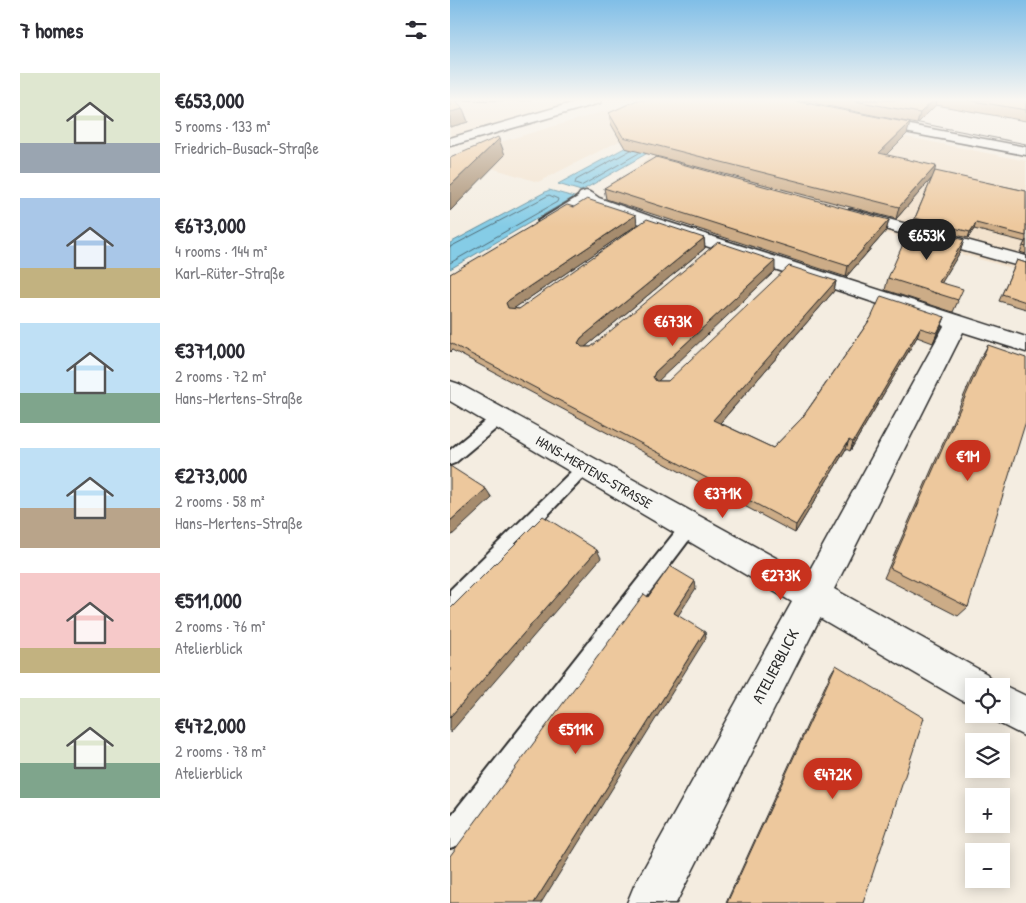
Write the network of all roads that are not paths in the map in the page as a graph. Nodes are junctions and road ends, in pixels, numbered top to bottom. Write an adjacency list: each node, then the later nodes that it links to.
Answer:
1 (979, 142): 2 (street)
2 (1026, 151)
3 (586, 196): 5 (street); 7 (street)
4 (834, 209): 6 (street)
5 (535, 226)
6 (1026, 262)
7 (957, 324): 8 (street); 14 (street, ATELIERBLICK)
8 (1026, 345)
9 (450, 390): 10 (street, HANS-MERTENS-STRASSE)
10 (499, 418): 11 (lane); 12 (street, HANS-MERTENS-STRASSE)
11 (450, 459)
12 (584, 466): 13 (street, HANS-MERTENS-STRASSE); 15 (lane)
13 (689, 526): 14 (street, HANS-MERTENS-STRASSE); 19 (lane)
14 (811, 596): 16 (street, HANS-MERTENS-STRASSE); 20 (street, ATELIERBLICK)
15 (450, 603)
16 (965, 682)
17 (1010, 708): 18 (street)
18 (1026, 717)
19 (450, 836)
20 (650, 903)

